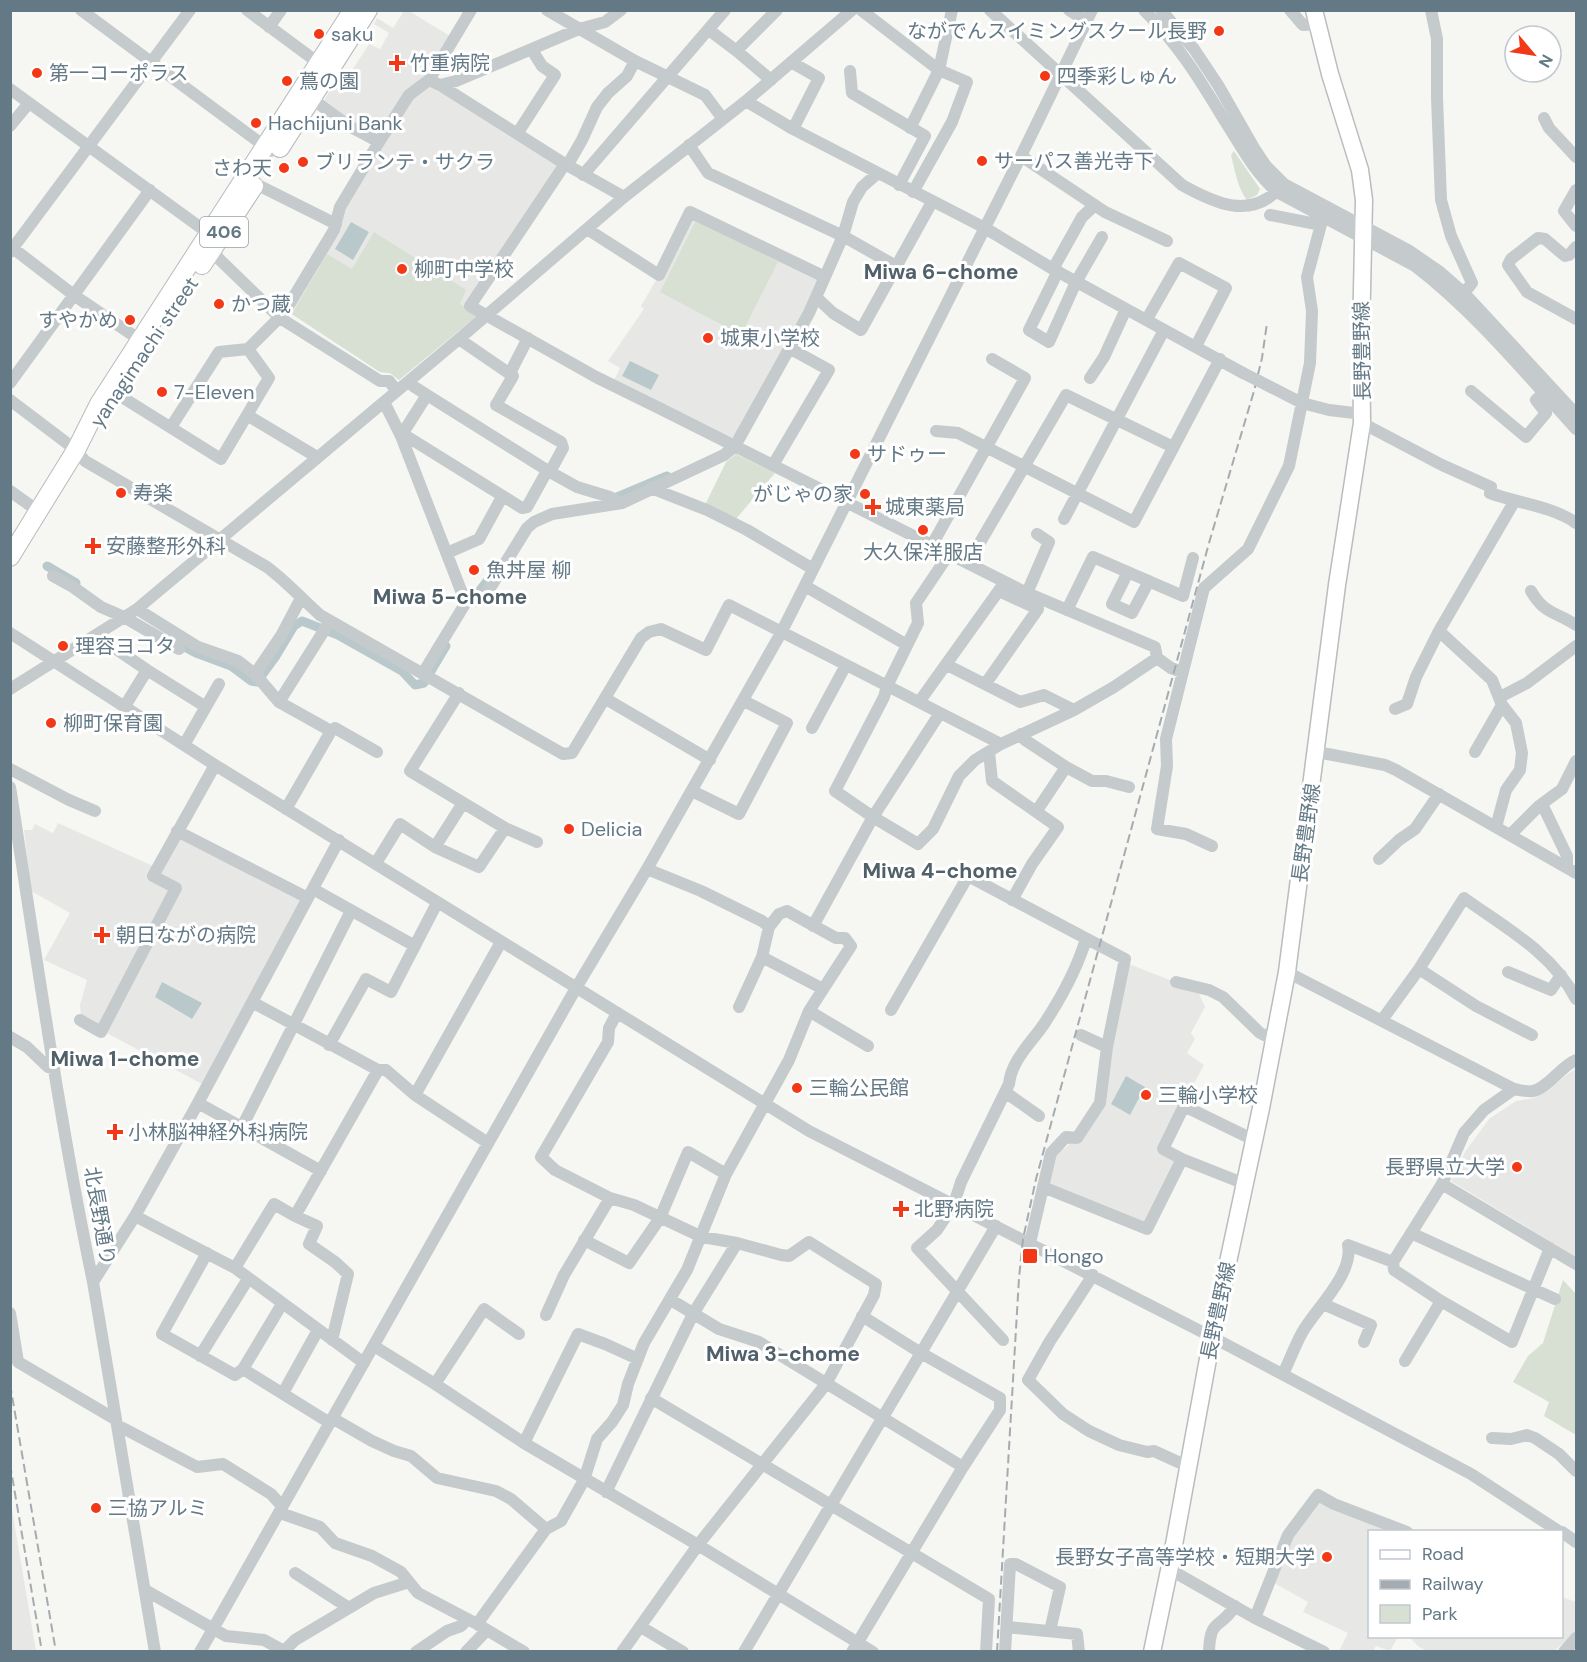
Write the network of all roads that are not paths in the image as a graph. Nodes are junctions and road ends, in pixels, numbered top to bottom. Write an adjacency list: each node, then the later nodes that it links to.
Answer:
1 (81, 10): 29 (street)
2 (189, 10): 29 (street)
3 (247, 10): 23 (street)
4 (281, 10): 23 (street)
5 (353, 10): 31 (highway, yanagimachi street / 406)
6 (368, 10): 31 (highway, yanagimachi street / 406)
7 (471, 10): 37 (street)
8 (547, 10): 24 (street)
9 (621, 10): 24 (street)
10 (725, 10): 25 (street)
11 (777, 10): 27 (street)
12 (852, 10): 30 (street)
13 (861, 10): 32 (street)
14 (952, 10): 32 (street)
15 (990, 10): 34 (street)
16 (1069, 10): 21 (street)
17 (1144, 10): 59 (street)
18 (1161, 10): 59 (street)
19 (1290, 10): 22 (street)
20 (1431, 10): 85 (street)
21 (1089, 16): 34 (street)
22 (1316, 17): 72 (main road, 長野豊野線)
23 (269, 27): 31 (street)
24 (579, 29): 26 (street); 28 (street)
25 (709, 30): 27 (street); 35 (street)
26 (532, 50): 37 (street); 47 (street)
27 (736, 50): 36 (street)
28 (634, 61): 35 (street); 54 (street)
29 (150, 62): 50 (street); 51 (street)
30 (791, 62): 36 (street); 46 (street)
31 (325, 68): 39 (highway, yanagimachi street / 406)
32 (939, 70): 45 (street); 62 (street)
33 (850, 71): 45 (street)
34 (1060, 75): 52 (street); 59 (street)
35 (667, 78): 43 (street); 56 (street)
36 (771, 80): 40 (street)
37 (434, 83): 47 (street); 48 (street)
38 (10, 88): 41 (street)
39 (306, 95): 48 (street); 51 (highway, yanagimachi street / 406)
40 (746, 101): 43 (street); 46 (street)
41 (29, 103): 44 (street); 50 (street)
42 (1544, 118): 53 (street)
43 (723, 119): 49 (street)
44 (10, 126)
45 (910, 128): 58 (street)
46 (793, 129): 55 (street)
47 (517, 134): 54 (street)
48 (379, 142): 68 (street)
49 (689, 145): 63 (street); 73 (street)
50 (89, 146): 60 (street); 78 (street)
51 (270, 151): 57 (highway, yanagimachi street / 406); 75 (highway, yanagimachi street / 406)
52 (1021, 156): 65 (street); 70 (street)
53 (1576, 157)
54 (566, 165): 56 (street); 87 (street)
55 (878, 173): 58 (street); 73 (street)
56 (583, 175): 63 (street)
57 (256, 184): 68 (street); 75 (highway, yanagimachi street / 406)
58 (899, 185): 62 (street)
59 (1280, 188): 67 (street); 72 (street)
60 (150, 190): 75 (street); 83 (street)
61 (1576, 190): 69 (street)
62 (913, 192): 64 (street)
63 (624, 197): 71 (street)
64 (932, 201): 70 (street); 79 (street)
65 (1095, 205): 76 (street); 80 (street)
66 (1270, 215): 67 (street)
67 (1322, 221): 72 (street); 111 (street)
68 (336, 224): 88 (street)
69 (1576, 226)
70 (985, 228): 80 (street); 134 (street)
71 (587, 229): 81 (street); 87 (street)
72 (1362, 231): 85 (street); 114 (main road, 長野豊野線)
73 (843, 236): 79 (street); 81 (street)
74 (1102, 237): 82 (street)
75 (211, 240): 88 (street); 94 (highway, yanagimachi street / 406)
76 (1167, 242)
77 (1576, 247): 89 (street)
78 (11, 249): 83 (street)
79 (896, 266): 84 (street)
80 (1055, 270): 82 (street); 82 (street)
81 (825, 277): 84 (street)
82 (1076, 282): 86 (street)
83 (75, 296): 94 (street); 103 (street)
84 (816, 297): 96 (street)
85 (1461, 298): 107 (street); 112 (street)
86 (1126, 309): 90 (street); 101 (street)
87 (486, 315): 92 (street); 93 (street)
88 (280, 318): 97 (street); 104 (street)
89 (1576, 319)
90 (1147, 320): 91 (street); 95 (street)
91 (1164, 330): 95 (street); 115 (street)
92 (528, 338): 100 (street); 120 (street)
93 (459, 339): 100 (street); 102 (street)
94 (144, 343): 106 (highway, yanagimachi street / 406); 123 (highway, yanagimachi street / 406)
95 (1196, 346): 99 (street)
96 (789, 348): 120 (street); 125 (street)
97 (248, 350): 113 (street); 116 (street)
98 (992, 359): 122 (street)
99 (1220, 359): 111 (street, bridge); 121 (street)
100 (510, 374): 127 (street)
101 (1090, 378)
102 (410, 381): 104 (street); 108 (street)
103 (10, 382)
104 (396, 390): 110 (street)
105 (1471, 391): 107 (street)
106 (118, 393): 116 (street); 123 (highway, yanagimachi street / 406)
107 (1543, 393): 117 (street)
108 (427, 395): 119 (street); 127 (street)
109 (10, 400): 123 (street)
110 (384, 402): 119 (street); 124 (street)
111 (1302, 404): 114 (street); 174 (street)
112 (1576, 414)
113 (247, 415): 116 (street); 124 (street)
114 (1362, 419): 133 (street); 199 (main road, 長野豊野線)
115 (1116, 420): 121 (street); 126 (street); 130 (street)
116 (171, 428)
117 (1576, 429)
118 (936, 431): 122 (street)
119 (402, 435): 131 (street); 141 (street)
120 (735, 446): 125 (street); 128 (street)
121 (1173, 447): 130 (street)
122 (988, 448): 126 (street); 140 (street)
123 (76, 450): 135 (highway, yanagimachi street / 406); 139 (street)
124 (317, 457): 139 (street)
125 (773, 465): 134 (street)
126 (1024, 465): 130 (street); 145 (street)
127 (548, 472): 131 (street); 132 (street)
128 (651, 488): 132 (street); 146 (street)
129 (10, 491): 135 (street)
130 (1078, 493): 136 (street)
131 (502, 497): 141 (street)
132 (616, 500): 155 (street)
133 (1514, 501): 137 (street); 162 (street)
134 (847, 502): 140 (street); 146 (street)
135 (38, 511): 143 (highway, yanagimachi street / 406)
136 (1065, 519)
137 (1576, 523)
138 (1037, 534): 153 (street)
139 (219, 538): 154 (street); 158 (street)
140 (932, 545): 142 (street)
141 (447, 553): 155 (street)
142 (949, 554): 145 (street); 166 (street)
143 (10, 557)
144 (1193, 558): 149 (street)
145 (968, 563): 151 (street)
146 (813, 570): 150 (street)
147 (1128, 572): 149 (street); 156 (street); 157 (street)
148 (53, 576): 158 (street)
149 (1149, 581): 157 (street)
150 (805, 586): 164 (street); 166 (street)
151 (1002, 586): 153 (street); 171 (street); 177 (street)
152 (1531, 591): 159 (street)
153 (1027, 593): 156 (street)
154 (301, 598): 160 (street); 176 (street)
155 (468, 599): 175 (street)
156 (1066, 610): 161 (street)
157 (1129, 612): 161 (street)
158 (130, 613): 165 (street); 168 (street); 176 (street)
159 (1576, 625)
160 (327, 627): 175 (street); 185 (street)
161 (1119, 631): 169 (street)
162 (1439, 631): 184 (street); 189 (street)
163 (10, 633): 170 (street)
164 (781, 633): 172 (street); 182 (street); 183 (street)
165 (97, 636): 170 (street); 173 (street)
166 (908, 645): 179 (street)
167 (1576, 646): 184 (street)
168 (179, 650)
169 (1157, 658): 174 (street); 190 (street)
170 (55, 662): 180 (street); 187 (street)
171 (947, 664): 177 (street); 186 (street)
172 (846, 665): 179 (street); 192 (street)
173 (147, 670): 187 (street); 188 (street)
174 (1182, 672): 222 (street)
175 (427, 674): 181 (street)
176 (258, 677): 185 (street)
177 (986, 683): 190 (street)
178 (219, 684): 188 (street)
179 (887, 686): 186 (street); 215 (street)
180 (10, 689)
181 (459, 693): 182 (street); 210 (street)
182 (606, 699): 201 (street)
183 (744, 700): 201 (street); 208 (street)
184 (1501, 701): 200 (street); 216 (street)
185 (279, 702): 193 (street)
186 (919, 702): 191 (street)
187 (125, 706): 196 (street)
188 (206, 707): 196 (street)
189 (1395, 709)
190 (1074, 710): 194 (street)
191 (940, 714): 195 (street); 215 (street)
192 (812, 728)
193 (331, 731): 197 (street); 212 (street)
194 (1022, 734): 195 (street); 204 (street)
195 (1001, 744): 198 (street)
196 (184, 745): 203 (street)
197 (377, 752)
198 (989, 752): 214 (street); 215 (street)
199 (1317, 752): 209 (street); 239 (main road, 長野豊野線)
200 (1475, 752)
201 (710, 760): 208 (street)
202 (1576, 761): 211 (street)
203 (215, 765): 212 (street); 218 (street)
204 (1066, 767): 207 (street); 214 (street)
205 (10, 769): 213 (street)
206 (10, 787): 262 (street, 北長野通り)
207 (1130, 787)
208 (692, 791): 226 (street)
209 (1439, 794): 216 (street); 224 (street)
210 (463, 803): 217 (street); 223 (street)
211 (1542, 804): 219 (street); 227 (street)
212 (286, 809): 220 (street)
213 (95, 811)
214 (1036, 812): 229 (street)
215 (873, 817): 232 (street)
216 (1496, 827): 219 (street)
217 (505, 828): 221 (street); 223 (street)
218 (177, 831): 228 (street); 251 (street)
219 (1510, 835): 227 (street)
220 (339, 840): 225 (street); 228 (street)
221 (537, 842)
222 (1212, 846)
223 (435, 847): 225 (street)
224 (1379, 859)
225 (376, 863): 230 (street)
226 (647, 869): 233 (street); 243 (street)
227 (1572, 870)
228 (310, 893): 231 (street); 246 (street)
229 (1012, 900): 234 (street); 248 (street)
230 (437, 903): 235 (street); 236 (street)
231 (351, 911): 236 (street); 253 (street)
232 (813, 926): 233 (street); 244 (street)
233 (769, 927): 237 (street)
234 (1086, 939): 260 (street); 265 (street)
235 (501, 942): 243 (street); 266 (street)
236 (415, 946): 258 (street)
237 (762, 957): 244 (street); 247 (street)
238 (1419, 969): 241 (street); 252 (street); 255 (street)
239 (1287, 972): 252 (street); 257 (main road, 長野豊野線)
240 (1508, 972): 241 (street)
241 (1561, 975): 245 (street)
242 (1176, 982): 257 (street)
243 (576, 988): 250 (street); 274 (street)
244 (823, 989): 249 (street)
245 (1576, 999)
246 (252, 1002): 253 (street); 268 (street)
247 (739, 1007)
248 (891, 1010)
249 (809, 1011): 259 (street); 269 (street)
250 (617, 1013): 269 (street); 281 (street)
251 (80, 1020)
252 (1382, 1020): 264 (street)
253 (293, 1025): 258 (street); 272 (street)
254 (1081, 1035): 260 (street)
255 (1532, 1035)
256 (10, 1037): 262 (street)
257 (1274, 1040): 273 (main road, 長野豊野線)
258 (329, 1045): 263 (street)
259 (868, 1046)
260 (1107, 1047): 280 (street)
261 (1576, 1060): 264 (street)
262 (54, 1068): 299 (street, 北長野通り)
263 (378, 1070): 266 (street); 276 (street)
264 (1514, 1089): 279 (street)
265 (1005, 1092): 271 (street); 282 (street)
266 (415, 1095): 274 (street)
267 (1191, 1095): 270 (street)
268 (198, 1103): 272 (street); 283 (street)
269 (765, 1105): 277 (street); 282 (street)
270 (1184, 1106): 273 (street); 275 (street)
271 (1039, 1116)
272 (242, 1127): 276 (street)
273 (1254, 1140): 278 (main road, 長野豊野線)
274 (488, 1143): 317 (street)
275 (1182, 1159): 278 (street); 280 (street)
276 (321, 1171): 284 (street)
277 (726, 1174): 285 (street); 288 (street)
278 (1245, 1184): 313 (main road, 長野豊野線)
279 (1442, 1184): 287 (street); 292 (street)
280 (1043, 1187): 291 (street)
281 (610, 1198): 285 (street); 289 (street)
282 (954, 1204): 286 (street); 301 (street)
283 (135, 1216): 293 (street); 299 (street)
284 (295, 1216): 296 (street); 314 (street)
285 (660, 1218): 288 (street); 289 (street)
286 (996, 1226): 291 (street); 301 (street)
287 (1411, 1233): 294 (street); 300 (street)
288 (702, 1237): 290 (street); 302 (street)
289 (584, 1240): 309 (street)
290 (736, 1243): 308 (street); 310 (street)
291 (1030, 1243): 297 (street)
292 (1550, 1248): 295 (street); 300 (street)
293 (207, 1253): 296 (street); 319 (street)
294 (1393, 1262): 304 (street); 306 (street)
295 (1576, 1264)
296 (235, 1268): 298 (street)
297 (1093, 1275): 313 (street); 336 (street)
298 (248, 1279): 305 (street); 319 (street)
299 (93, 1282): 331 (street, 北長野通り)
300 (1533, 1290): 303 (street); 304 (street)
301 (958, 1291): 315 (street); 318 (street)
302 (671, 1299): 308 (street); 320 (street)
303 (1556, 1299)
304 (1441, 1301): 321 (street)
305 (282, 1304): 311 (street); 323 (street)
306 (1323, 1304): 316 (street); 324 (street)
307 (10, 1313): 331 (street)
308 (693, 1314): 326 (street); 328 (street)
309 (546, 1315)
310 (862, 1316): 318 (street); 326 (street)
311 (318, 1330): 314 (street); 327 (street)
312 (519, 1334): 325 (street)
313 (1212, 1337): 324 (street); 336 (main road, 長野豊野線)
314 (332, 1340): 322 (street)
315 (1003, 1340)
316 (1364, 1342)
317 (374, 1346): 322 (street); 325 (street)
318 (921, 1353): 329 (street); 335 (street)
319 (200, 1356): 323 (street)
320 (638, 1359): 333 (street); 338 (street)
321 (1406, 1360)
322 (364, 1363): 330 (street)
323 (243, 1369): 327 (street)
324 (1283, 1374): 344 (street)
325 (435, 1384): 333 (street)
326 (826, 1384): 329 (street); 334 (street)
327 (283, 1393): 330 (street)
328 (651, 1398): 334 (street); 339 (street)
329 (882, 1418): 335 (street); 341 (street)
330 (331, 1421): 340 (street); 342 (street)
331 (116, 1422): 340 (street); 352 (street, 北長野通り)
332 (1492, 1438): 337 (street)
333 (524, 1443): 338 (street)
334 (762, 1465): 341 (street); 347 (street)
335 (963, 1467): 348 (street)
336 (1189, 1467): 349 (main road, 長野豊野線)
337 (1576, 1471)
338 (584, 1480): 339 (street); 342 (street)
339 (606, 1492): 347 (street)
340 (281, 1505): 351 (street); 360 (street)
341 (830, 1506): 348 (street); 353 (street)
342 (546, 1529): 357 (street)
343 (1402, 1530): 356 (street)
344 (1557, 1530)
345 (1563, 1534): 346 (street)
346 (1576, 1542)
347 (698, 1545): 353 (street); 358 (street)
348 (911, 1554): 363 (street); 374 (street)
349 (1169, 1569): 354 (street); 377 (main road, 長野豊野線)
350 (295, 1573): 355 (street)
351 (409, 1582): 355 (street); 357 (street)
352 (145, 1590): 360 (street); 365 (street, 北長野通り)
353 (778, 1594): 363 (street); 372 (street)
354 (1235, 1606): 356 (street); 378 (street)
355 (349, 1608): 364 (street)
356 (1255, 1618): 379 (street)
357 (477, 1625): 367 (street); 368 (street); 369 (street)
358 (641, 1627): 370 (street); 371 (street)
359 (1006, 1627): 361 (street); 361 (street); 375 (street)
360 (212, 1628): 364 (street); 366 (street)
361 (1050, 1631): 376 (street)
362 (1576, 1641): 380 (street)
363 (855, 1647): 373 (street)
364 (285, 1651)
365 (155, 1652)
366 (200, 1652)
367 (416, 1652)
368 (466, 1652)
369 (524, 1652)
370 (622, 1652)
371 (683, 1652)
372 (744, 1652)
373 (873, 1652)
374 (986, 1652)
375 (1005, 1652)
376 (1079, 1652)
377 (1152, 1652)
378 (1209, 1652)
379 (1324, 1652)
380 (1564, 1652)

